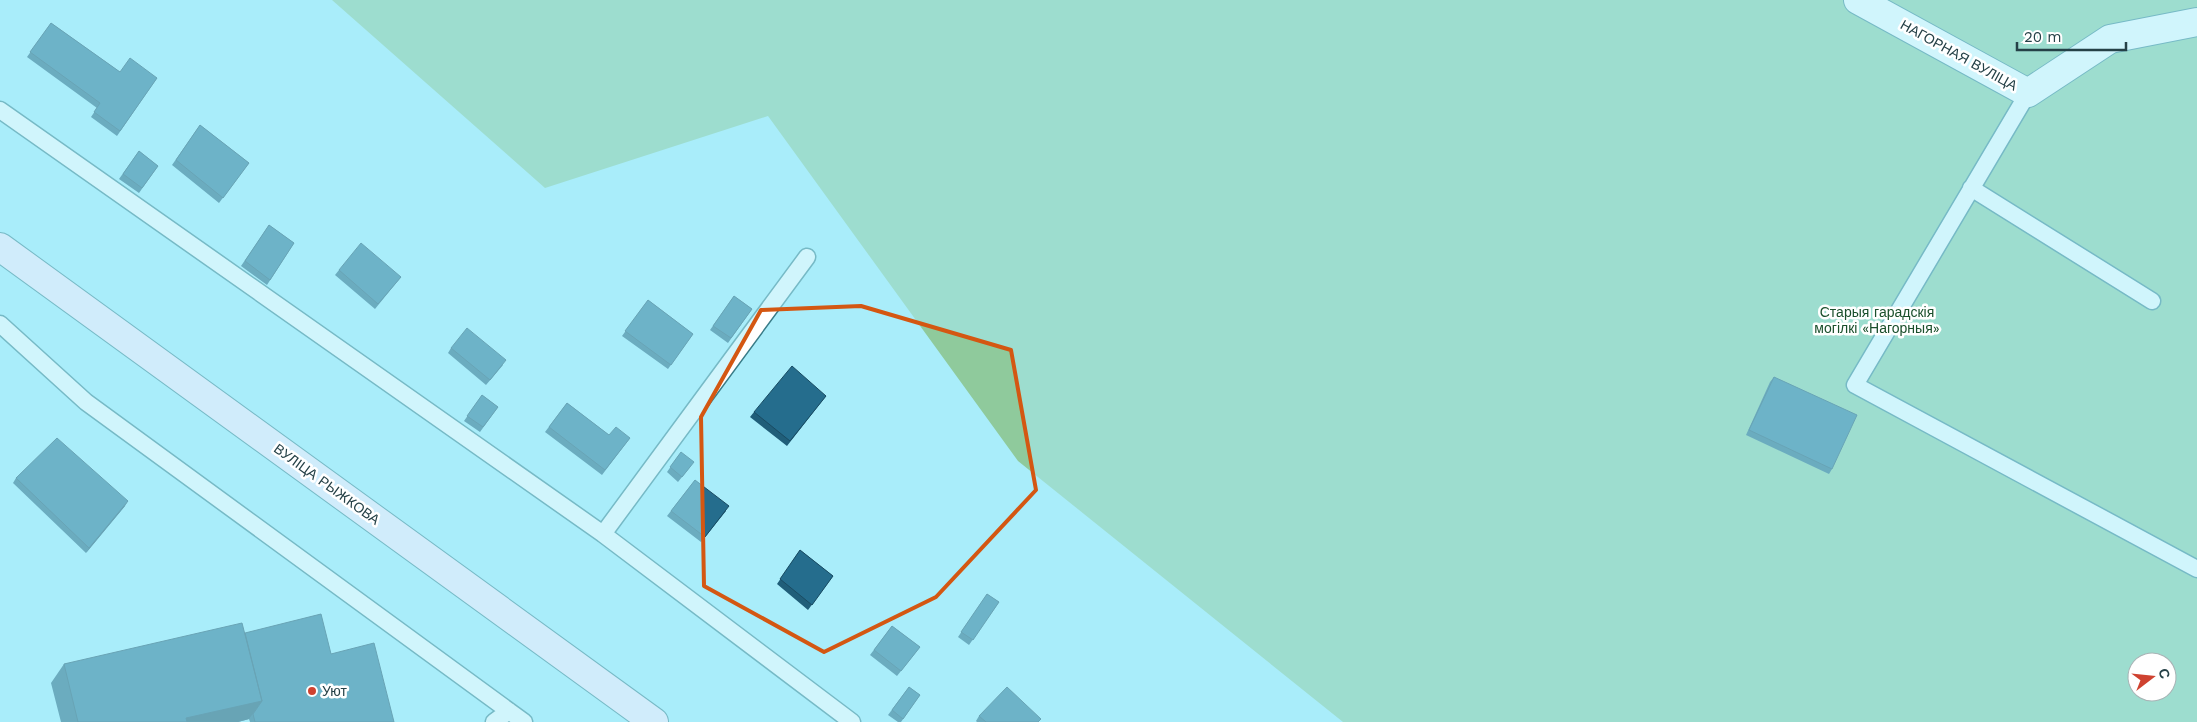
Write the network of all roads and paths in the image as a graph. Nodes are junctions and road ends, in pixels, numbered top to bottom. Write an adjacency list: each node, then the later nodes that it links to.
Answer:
1 (1858, 0): 3 (street, НАГОРНАЯ ВУЛІЦА)
2 (2197, 22): 3 (street, НАГОРНАЯ ВУЛІЦА)
3 (2028, 93): 5 (lane)
4 (0, 110): 10 (lane)
5 (1971, 188): 8 (lane); 11 (lane)
6 (0, 247): 15 (main road, ВУЛІЦА РЫЖКОВА)
7 (807, 258): 10 (lane)
8 (2152, 301)
9 (0, 324): 12 (lane)
10 (603, 534): 16 (lane)
11 (2197, 569)
12 (509, 711): 13 (lane); 14 (lane)
13 (494, 722)
14 (524, 722)
15 (654, 722)
16 (852, 722)

